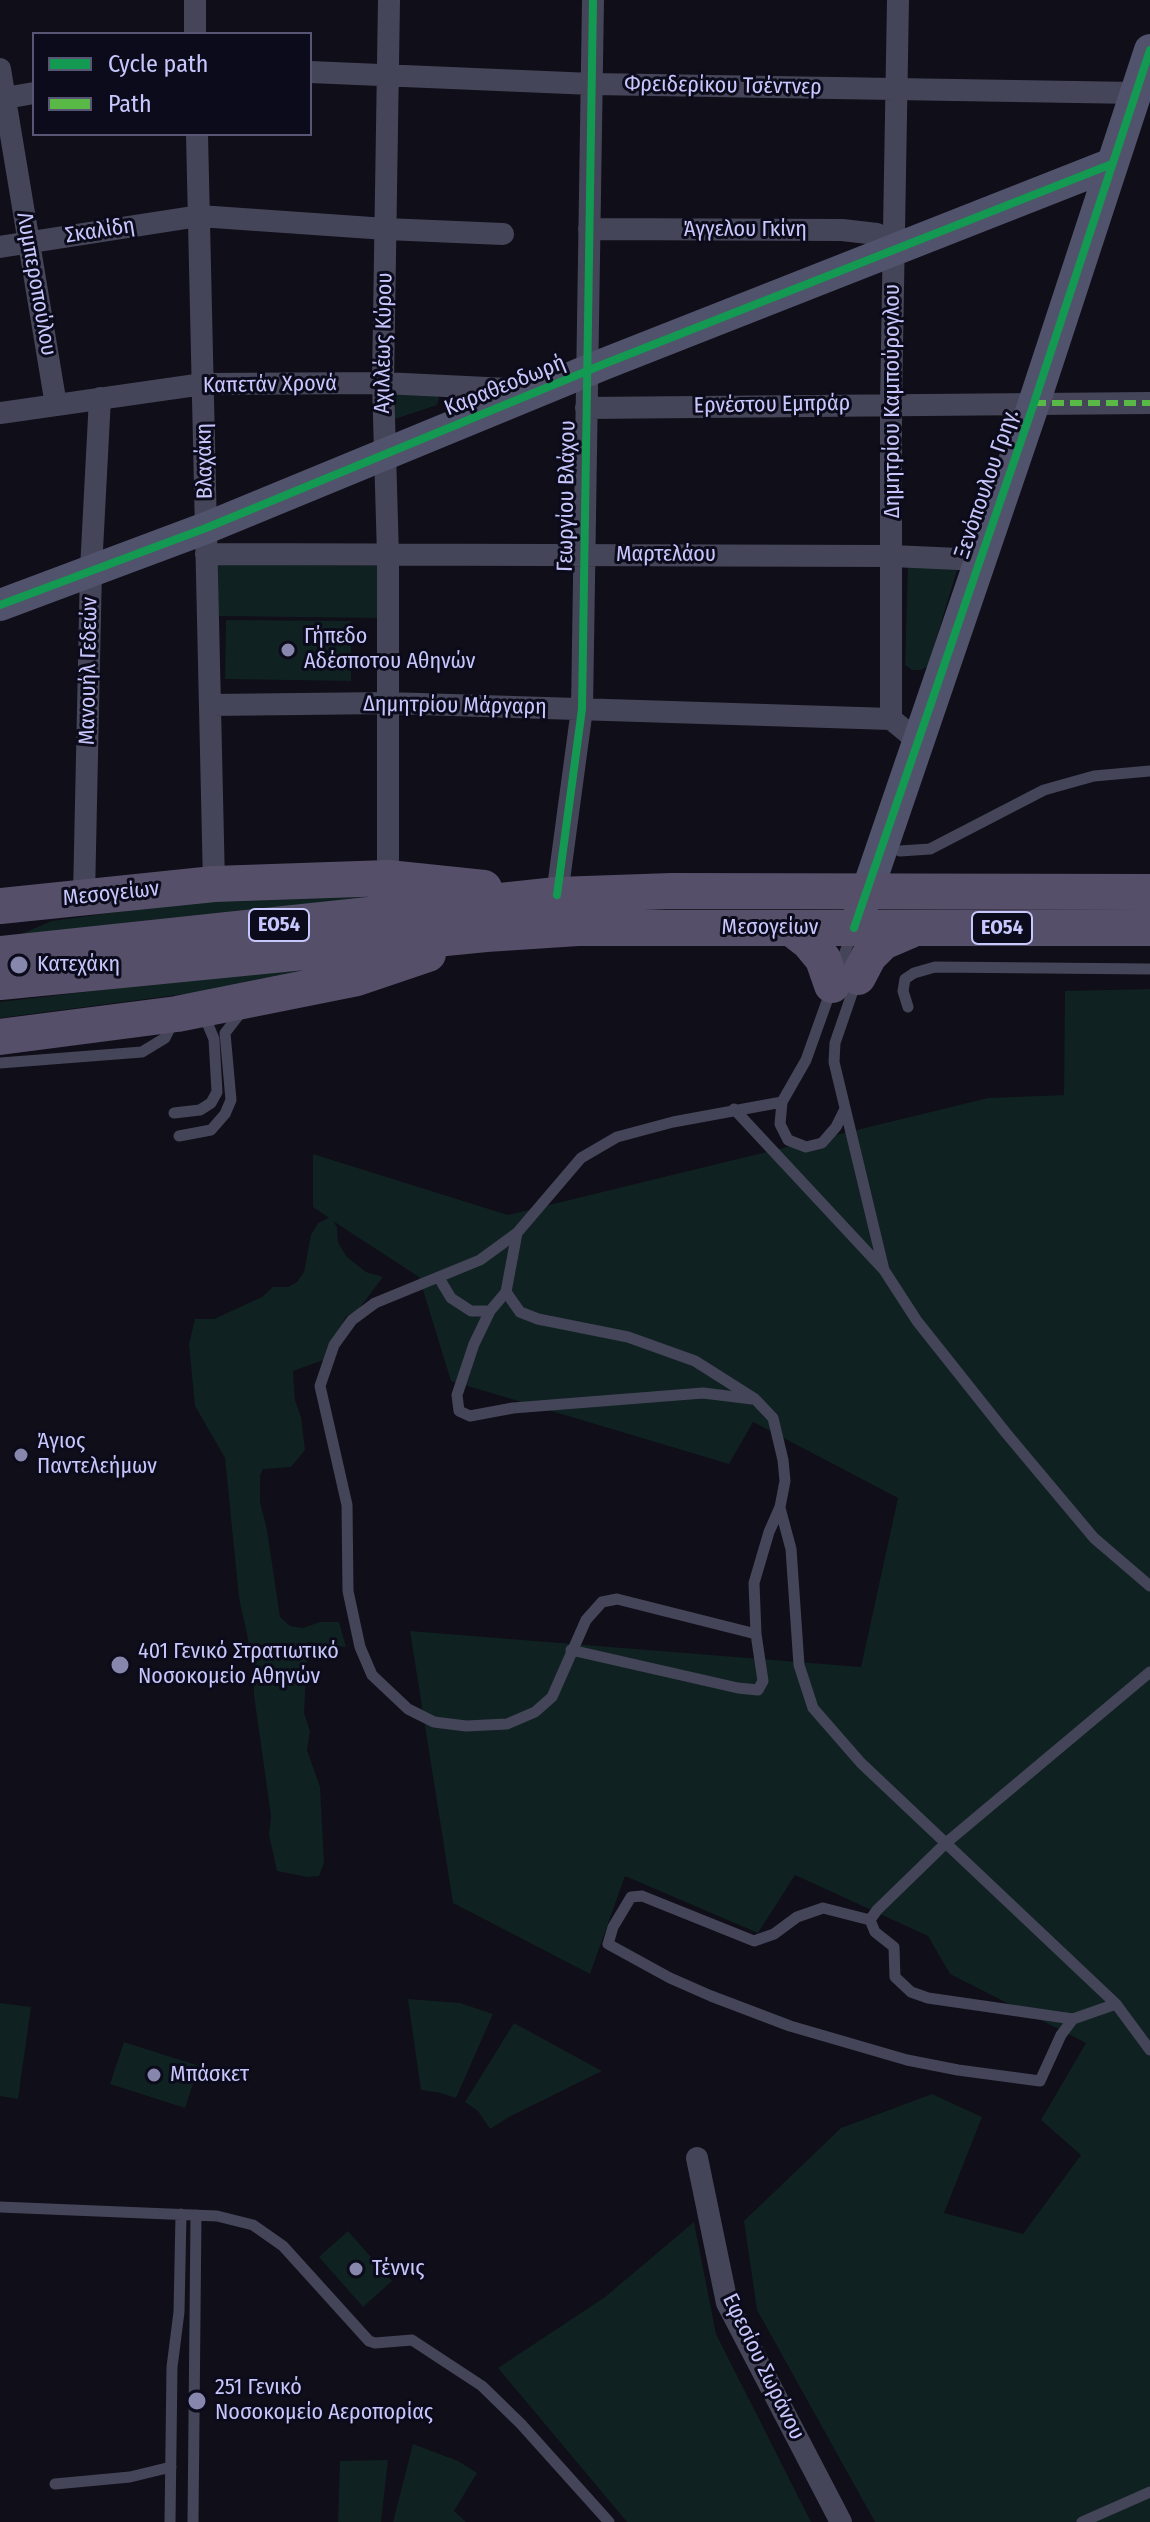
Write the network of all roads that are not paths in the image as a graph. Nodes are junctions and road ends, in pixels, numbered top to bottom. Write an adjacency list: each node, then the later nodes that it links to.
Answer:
1 (195, 0): 5 (street)
2 (389, 0): 9 (street, Αχιλλέως Κύρου)
3 (593, 0): 10 (street, Γεωργίου Βλάχου)
4 (898, 0): 11 (street, Δημητρίου Καμπούρογλου)
5 (195, 32)
6 (1149, 58): 14 (street, Ξενόπουλου Γρηγ.)
7 (0, 69): 13 (street, Λυμπεροπούλου)
8 (312, 72): 9 (street, Φρειδερίκου Τσέντνερ)
9 (388, 75): 10 (street, Φρειδερίκου Τσέντνερ); 18 (street, Αχιλλέως Κύρου)
10 (592, 84): 11 (street, Φρειδερίκου Τσέντνερ); 19 (street, Γεωργίου Βλάχου)
11 (895, 89): 14 (street, Φρειδερίκου Τσέντνερ); 23 (street, Δημητρίου Καμπούρογλου)
12 (32, 93): 13 (street)
13 (2, 98): 21 (street, Λυμπεροπούλου)
14 (1137, 112): 16 (street, Ξενόπουλου Γρηγ.)
15 (197, 136): 17 (street, Βλαχάκη)
16 (1112, 164): 23 (street, Καραθεοδωρή); 29 (street, Ξενόπουλου Γρηγ.)
17 (199, 216): 18 (street); 21 (street, Σκαλίδη); 26 (street, Βλαχάκη)
18 (386, 229): 20 (street); 25 (street, Αχιλλέως Κύρου)
19 (589, 229): 23 (street, Άγγελου Γκίνη); 24 (street, Γεωργίου Βλάχου)
20 (503, 234)
21 (29, 242): 22 (street, Σκαλίδη); 32 (street, Λυμπεροπούλου)
22 (0, 247)
23 (894, 250): 24 (street, Καραθεοδωρή); 31 (street, Δημητρίου Καμπούρογλου)
24 (587, 372): 27 (street, Καραθεοδωρή); 33 (street, Γεωργίου Βλάχου)
25 (383, 383): 26 (street, Καπετάν Χρονά); 27 (street, Καπετάν Χρονά); 35 (street, Αχιλλέως Κύρου)
26 (203, 384): 28 (street, Καπετάν Χρονά); 36 (street, Βλαχάκη)
27 (541, 391): 35 (street, Καραθεοδωρή)
28 (100, 398): 32 (street, Καπετάν Χρονά); 41 (street, Μανουήλ Γεδεών)
29 (1034, 403): 30 (street, Ερνέστου Εμπράρ); 31 (street, Ερνέστου Εμπράρ); 40 (street, Ξενόπουλου Γρηγ.)
30 (1150, 403)
31 (891, 404): 33 (street, Ερνέστου Εμπράρ); 39 (street, Δημητρίου Καμπούρογλου)
32 (56, 405): 34 (street, Καπετάν Χρονά)
33 (586, 408): 37 (street, Γεωργίου Βλάχου)
34 (0, 413)
35 (384, 453): 36 (street, Καραθεοδωρή); 38 (street, Αχιλλέως Κύρου)
36 (206, 541): 38 (street, Μαρτελάου); 41 (street, Καραθεοδωρή); 44 (street, Βλαχάκη)
37 (584, 555): 38 (street, Μαρτελάου); 39 (street, Μαρτελάου); 45 (street, Γεωργίου Βλάχου)
38 (388, 556): 43 (street, Αχιλλέως Κύρου)
39 (892, 556): 40 (street, Μαρτελάου); 46 (street, Δημητρίου Καμπούρογλου)
40 (981, 560): 47 (street, Ξενόπουλου Γρηγ.)
41 (91, 569): 42 (street, Καραθεοδωρή); 56 (street, Μανουήλ Γεδεών)
42 (0, 605)
43 (388, 703): 44 (street, Δημητρίου Μάργαρη); 45 (street, Δημητρίου Μάργαρη); 51 (street, Αχιλλέως Κύρου)
44 (210, 705): 52 (street, Βλαχάκη)
45 (582, 709): 46 (street, Δημητρίου Μάργαρη); 55 (street, Γεωργίου Βλάχου)
46 (891, 719): 47 (street)
47 (919, 742): 49 (street, Ξενόπουλου Γρηγ.)
48 (1150, 771): 50 (lane)
49 (894, 813): 50 (street, Ξενόπουλου Γρηγ.); 54 (street, Ξενόπουλου Γρηγ.)
50 (900, 851): 54 (street, Ξενόπουλου Γρηγ.)
51 (388, 878): 52 (main road, Μεσογείων / ΕΟ54); 55 (main road, Μεσογείων / ΕΟ54)
52 (214, 884): 56 (main road, Μεσογείων / ΕΟ54)
53 (1150, 892): 54 (main road, Μεσογείων / ΕΟ54)
54 (881, 893): 55 (main road, Μεσογείων / ΕΟ54); 59 (street, Ξενόπουλου Γρηγ.); 60 (street)
55 (557, 895): 63 (main road, Μεσογείων / ΕΟ54)
56 (84, 896): 57 (main road, Μεσογείων / ΕΟ54)
57 (0, 906)
58 (791, 928): 59 (main road, Μεσογείων / ΕΟ54); 62 (main road, Μεσογείων / ΕΟ54); 65 (main road)
59 (854, 928): 60 (main road, Μεσογείων / ΕΟ54); 65 (lane); 65 (lane)
60 (920, 928): 61 (main road, Μεσογείων / ΕΟ54); 65 (main road)
61 (1150, 928)
62 (486, 934): 66 (main road, Μεσογείων / ΕΟ54); 67 (main road, Μεσογείων / ΕΟ54)
63 (0, 954)
64 (1150, 969): 68 (lane)
65 (845, 981): 72 (lane); 74 (lane)
66 (0, 982)
67 (251, 999): 69 (main road, Μεσογείων / ΕΟ54); 76 (lane)
68 (908, 1007)
69 (189, 1011): 70 (main road, Μεσογείων / ΕΟ54); 71 (lane); 75 (lane)
70 (0, 1037)
71 (0, 1063)
72 (782, 1102): 73 (lane); 74 (lane)
73 (734, 1109): 77 (lane); 78 (lane)
74 (845, 1109): 78 (lane)
75 (174, 1113)
76 (179, 1136)
77 (517, 1233): 79 (lane); 80 (lane)
78 (884, 1270): 84 (lane)
79 (439, 1278): 81 (lane); 86 (lane)
80 (506, 1292): 81 (lane); 82 (lane)
81 (490, 1311): 82 (lane)
82 (755, 1399): 83 (lane)
83 (780, 1507): 85 (lane); 88 (lane)
84 (1150, 1586)
85 (756, 1634): 86 (lane); 86 (lane)
86 (571, 1650)
87 (1150, 1672): 88 (lane)
88 (946, 1843): 89 (lane); 90 (lane)
89 (870, 1920): 91 (lane); 91 (lane)
90 (1116, 2004): 91 (lane); 92 (lane)
91 (1073, 2019)
92 (1150, 2050)
93 (697, 2158): 103 (street, Εφεσίου Σωράνου)
94 (0, 2207): 95 (lane)
95 (181, 2214): 96 (lane); 97 (lane)
96 (196, 2215): 101 (lane); 102 (lane)
97 (171, 2467): 98 (lane); 100 (lane)
98 (55, 2484)
99 (1150, 2492): 104 (lane)
100 (170, 2522)
101 (193, 2522)
102 (609, 2522)
103 (841, 2522)
104 (1082, 2522)

